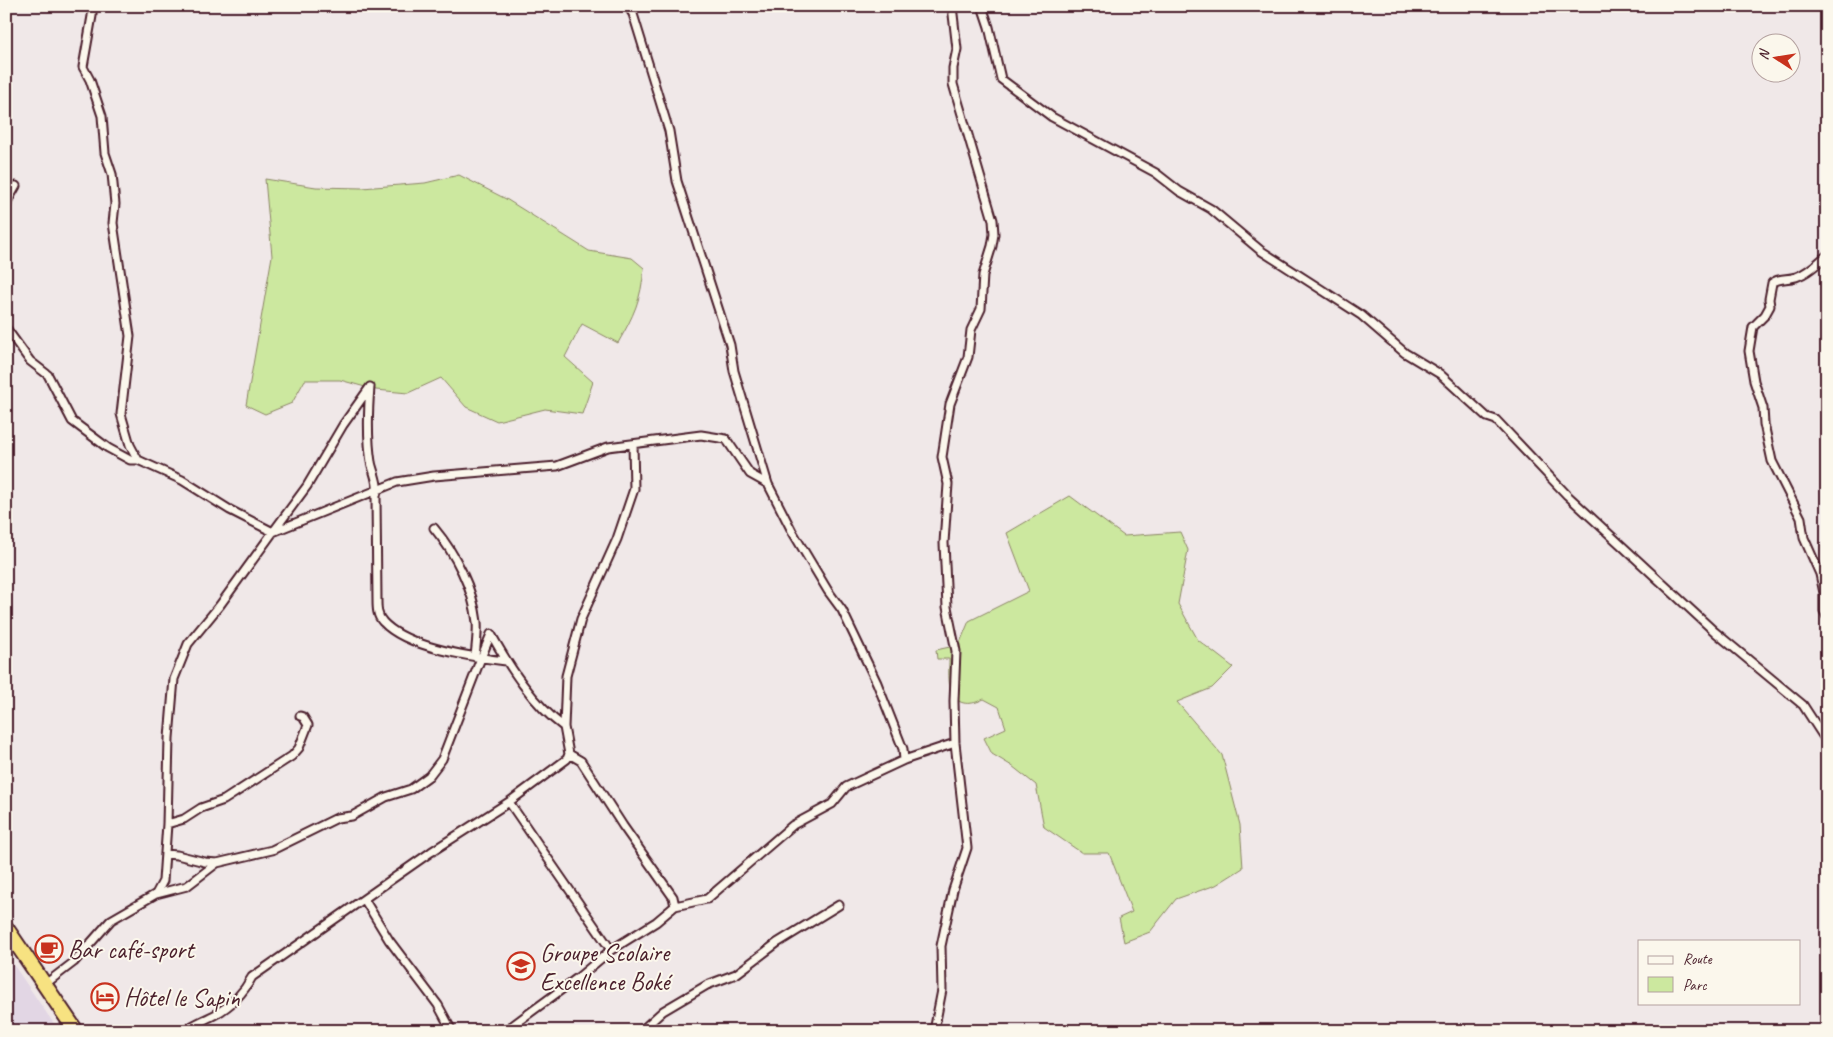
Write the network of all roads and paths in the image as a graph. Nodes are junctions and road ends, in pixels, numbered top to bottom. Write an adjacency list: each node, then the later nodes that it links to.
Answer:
1 (92, 6): 10 (street)
2 (628, 6): 11 (street)
3 (952, 6): 21 (street)
4 (982, 6): 20 (street)
5 (16, 186): 6 (street)
6 (6, 209)
7 (1827, 255): 15 (street)
8 (6, 328): 10 (street)
9 (633, 444): 11 (street); 12 (street); 19 (street)
10 (138, 460): 14 (street)
11 (768, 484): 23 (street)
12 (378, 490): 14 (street); 14 (street); 16 (street)
13 (434, 528): 16 (street)
14 (273, 532): 25 (street)
15 (1827, 617)
16 (478, 657): 17 (street); 17 (street); 27 (street)
17 (506, 661): 19 (street)
18 (300, 716): 25 (street)
19 (564, 727): 22 (street)
20 (1827, 742)
21 (955, 743): 23 (street); 40 (street)
22 (569, 754): 24 (street); 31 (street)
23 (904, 760): 31 (street)
24 (509, 802): 29 (street); 33 (street)
25 (167, 824): 26 (street)
26 (165, 854): 27 (street); 28 (street)
27 (217, 863): 28 (street)
28 (156, 894): 34 (street)
29 (364, 900): 36 (street); 37 (street)
30 (839, 905): 39 (street)
31 (675, 906): 33 (street)
32 (6, 928): 34 (highway)
33 (611, 950): 38 (street)
34 (44, 985): 35 (highway)
35 (76, 1031)
36 (184, 1031)
37 (452, 1031)
38 (505, 1031)
39 (641, 1031)
40 (934, 1031)

